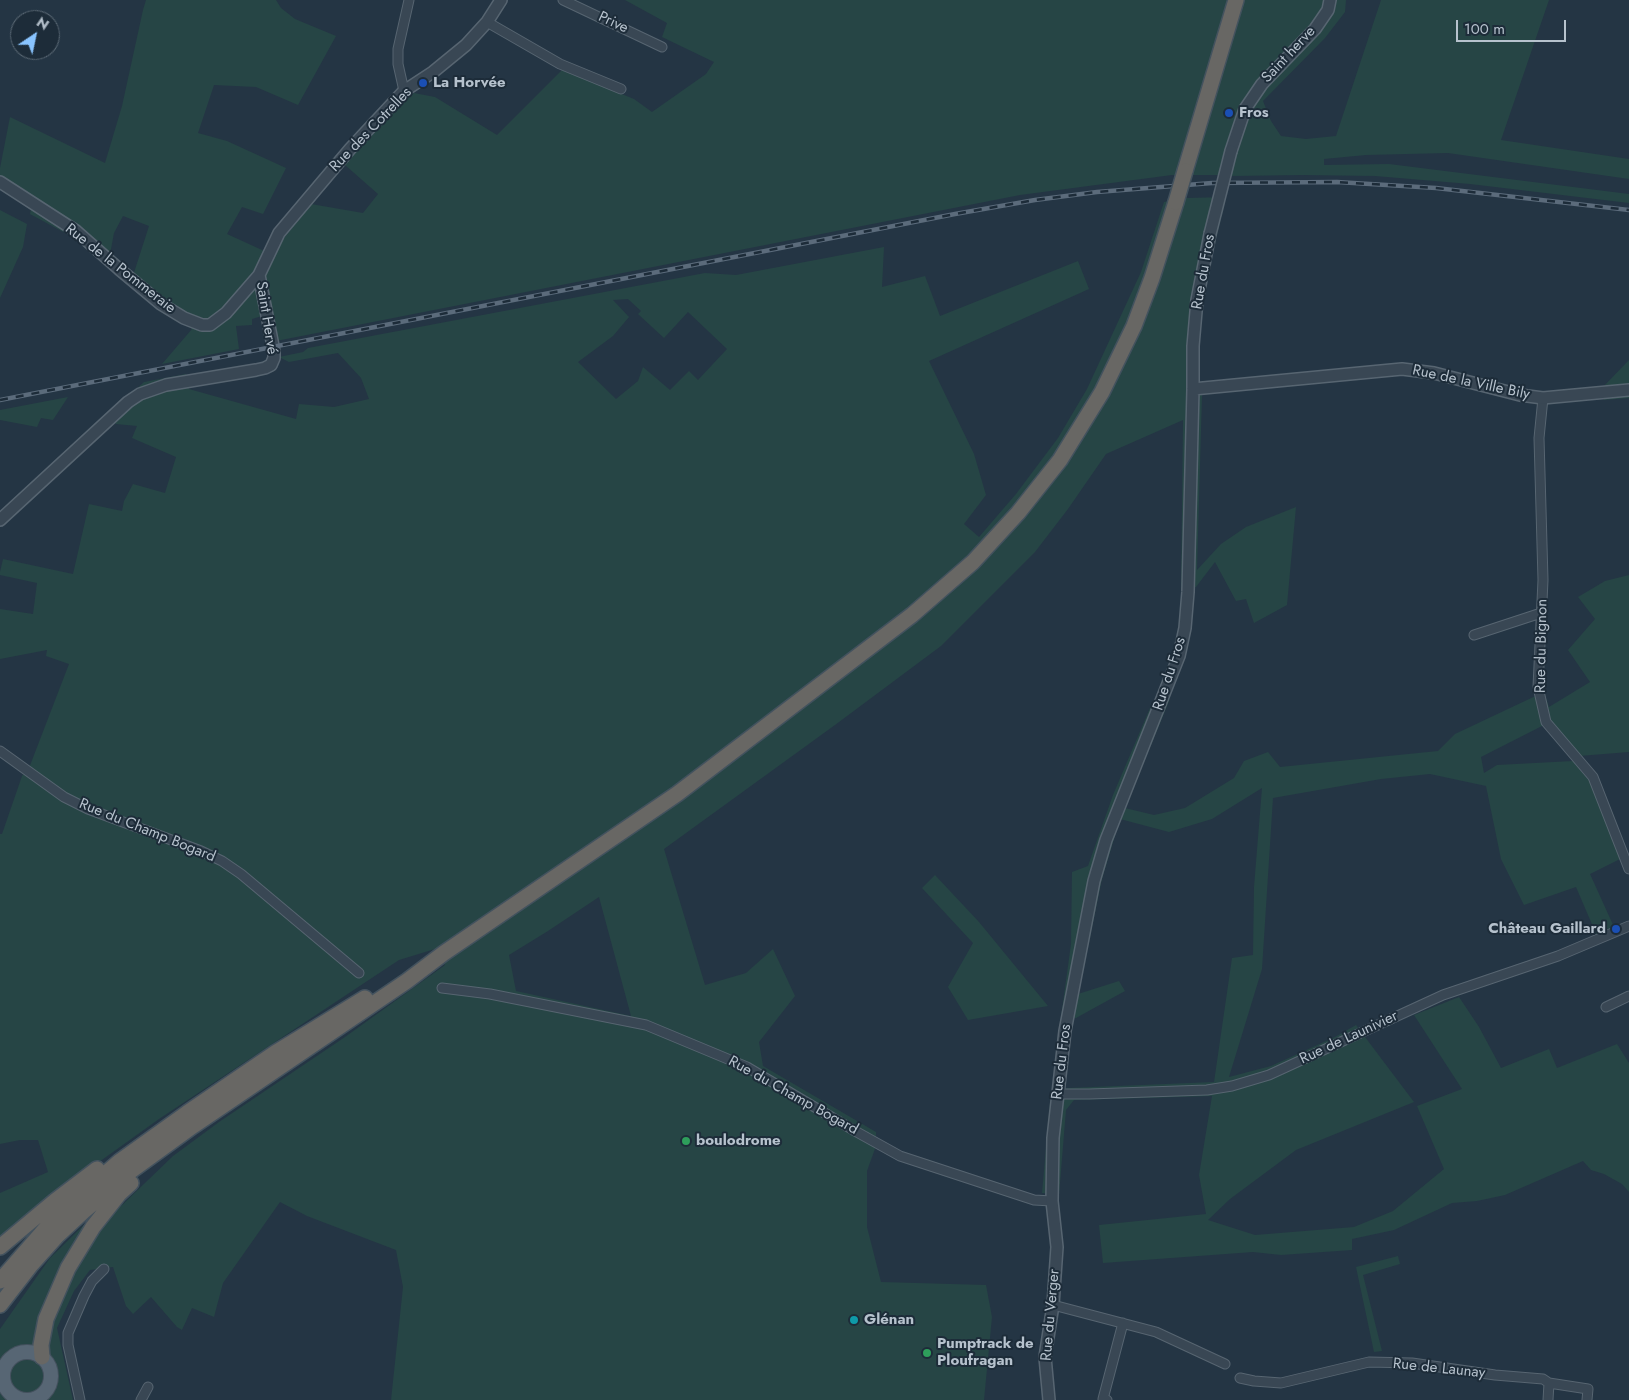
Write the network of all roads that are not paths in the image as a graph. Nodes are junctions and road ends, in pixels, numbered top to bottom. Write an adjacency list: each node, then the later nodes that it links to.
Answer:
1 (409, 0): 9 (street)
2 (501, 0): 6 (street, Rue des Cotrelles)
3 (563, 0): 7 (street, Prive)
4 (1236, 0): 22 (highway, bridge)
5 (1330, 0): 10 (street, Saint herve)
6 (486, 22): 8 (street); 9 (street, Rue des Cotrelles)
7 (662, 47)
8 (621, 89)
9 (404, 91): 12 (street, Rue des Cotrelles)
10 (1245, 108): 13 (street, Rue du Fros, bridge)
11 (0, 182): 12 (street, Rue de la Pommeraie)
12 (259, 275): 16 (street, Saint Hervé)
13 (1193, 389): 15 (street, Rue de la Ville Bily); 27 (street, Rue du Fros)
14 (1629, 390): 15 (street, Rue de la Ville Bily)
15 (1543, 398): 17 (street, Rue du Bignon)
16 (0, 520)
17 (1541, 613): 18 (street); 20 (street, Rue du Bignon)
18 (1474, 635)
19 (0, 750): 23 (street, Rue du Champ Bogard)
20 (1629, 869)
21 (1629, 926): 27 (street, Rue de Launivier)
22 (444, 953): 28 (highway); 29 (highway)
23 (359, 973)
24 (442, 988): 30 (street, Rue du Champ Bogard)
25 (1629, 996): 26 (street)
26 (1606, 1007)
27 (1058, 1094): 30 (street, Rue du Fros)
28 (238, 1097): 35 (highway); 37 (highway)
29 (187, 1113): 31 (highway); 33 (highway)
30 (1052, 1200): 34 (street, Rue du Verger)
31 (0, 1247)
32 (104, 1268): 45 (street)
33 (0, 1280)
34 (1052, 1304): 36 (street); 47 (street, Rue du Verger)
35 (0, 1305)
36 (1123, 1324): 38 (street); 48 (street)
37 (42, 1357): 39 (main road); 44 (main road)
38 (1225, 1364)
39 (3, 1366): 43 (main road)
40 (1240, 1378): 41 (street, Rue de Launay)
41 (1549, 1383): 49 (street); 50 (street, Rue de Launay)
42 (148, 1387): 46 (street)
43 (7, 1397): 44 (main road)
44 (38, 1399)
45 (80, 1400)
46 (141, 1400)
47 (1050, 1400)
48 (1107, 1400)
49 (1548, 1400)
50 (1587, 1400)

